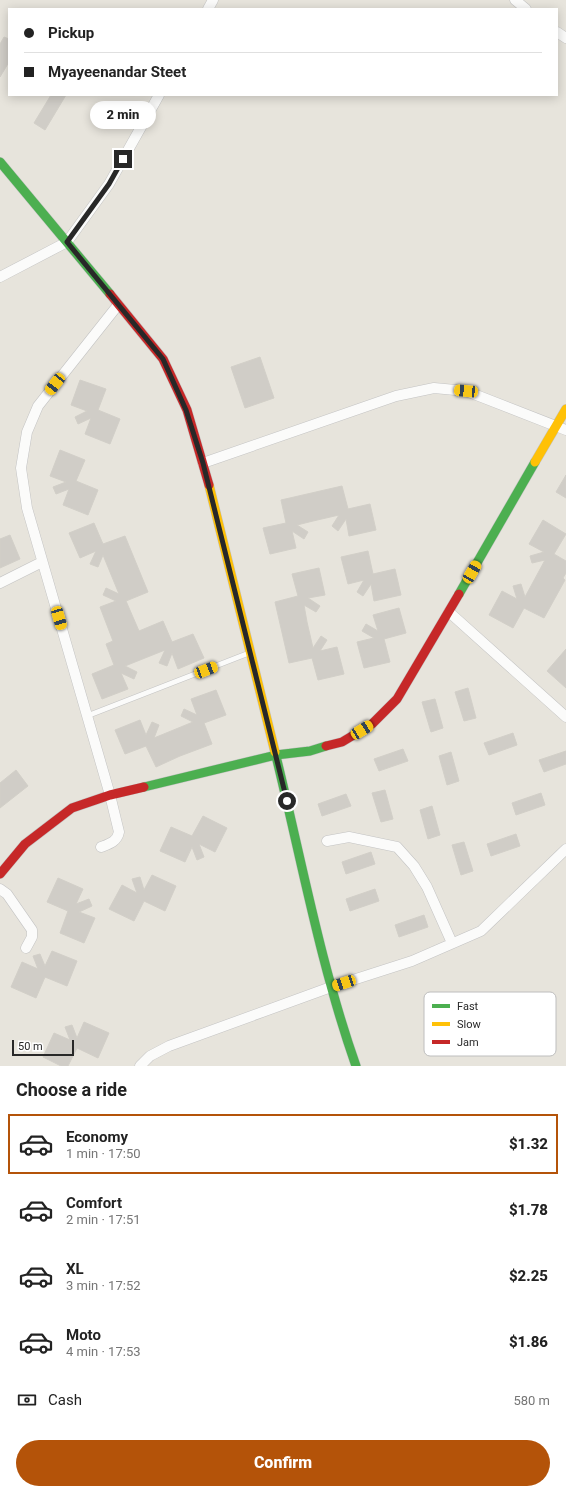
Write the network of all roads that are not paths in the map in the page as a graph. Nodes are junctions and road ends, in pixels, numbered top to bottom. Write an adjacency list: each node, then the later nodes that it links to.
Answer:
1 (515, 0): 2 (street)
2 (525, 8)
3 (158, 96): 5 (street)
4 (0, 162): 5 (street)
5 (67, 242): 6 (street); 7 (street)
6 (0, 277)
7 (118, 305): 11 (street); 12 (street)
8 (566, 409): 9 (street)
9 (556, 425): 10 (street); 11 (street); 14 (street)
10 (566, 430)
11 (203, 463): 15 (street)
12 (42, 562): 13 (street); 16 (street)
13 (0, 583)
14 (449, 612): 17 (street); 18 (street)
15 (250, 652): 16 (lane); 18 (street)
16 (87, 716): 19 (street)
17 (566, 717)
18 (276, 755): 19 (street); 27 (street)
19 (110, 795): 21 (street); 23 (street)
20 (327, 840): 25 (street)
21 (101, 847)
22 (566, 849): 25 (street)
23 (0, 874)
24 (0, 888): 26 (street)
25 (452, 943): 27 (street)
26 (26, 948)
27 (331, 987): 28 (street); 29 (street)
28 (140, 1066)
29 (356, 1066)

